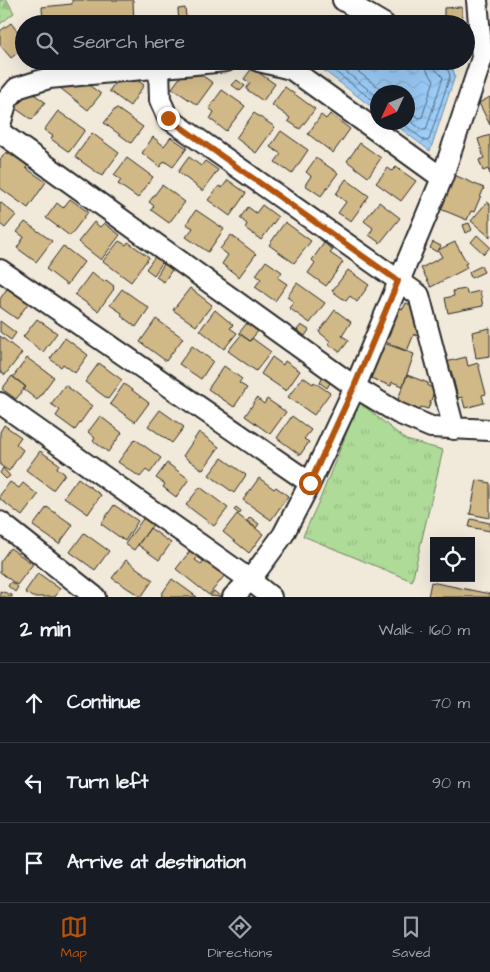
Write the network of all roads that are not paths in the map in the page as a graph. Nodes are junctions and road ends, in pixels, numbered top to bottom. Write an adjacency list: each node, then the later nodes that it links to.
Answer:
1 (343, 0): 3 (street)
2 (477, 0): 4 (street)
3 (369, 15)
4 (479, 58): 10 (street)
5 (137, 70): 8 (street)
6 (159, 70): 12 (street)
7 (292, 70): 10 (street)
8 (0, 124)
9 (0, 132): 13 (street)
10 (442, 178): 12 (street)
11 (0, 270): 17 (street)
12 (398, 281): 13 (street); 15 (street)
13 (354, 387): 15 (street); 17 (street)
14 (0, 403): 19 (street)
15 (454, 429): 16 (street)
16 (490, 430)
17 (310, 483): 19 (street)
18 (0, 522): 20 (street)
19 (250, 580): 21 (street); 22 (street)
20 (95, 597)
21 (233, 597)
22 (271, 597)

